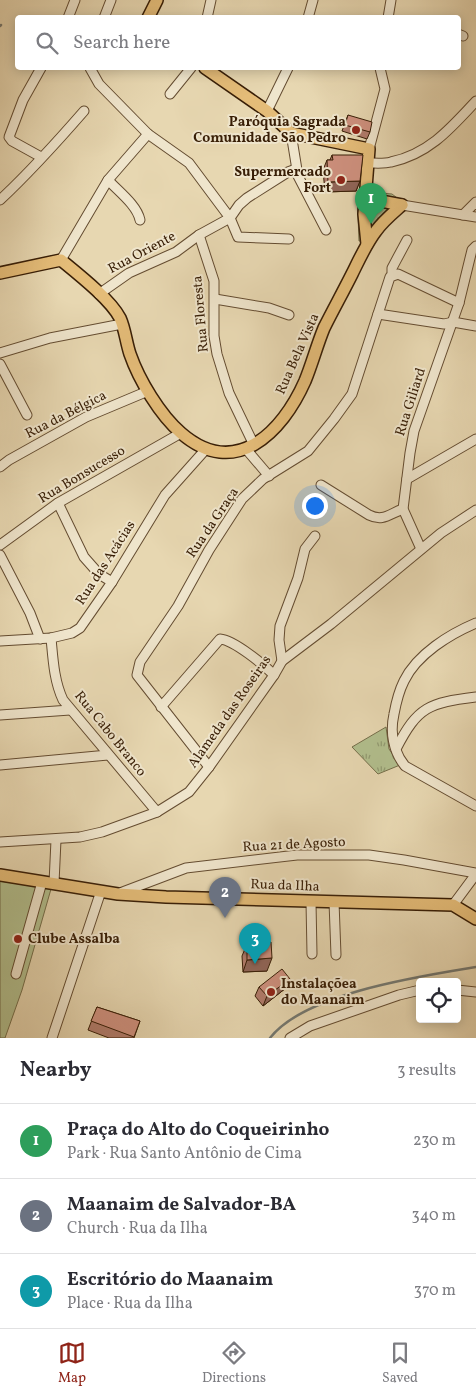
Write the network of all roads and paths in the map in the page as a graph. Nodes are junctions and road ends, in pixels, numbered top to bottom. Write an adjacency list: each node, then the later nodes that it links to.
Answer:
1 (75, 0): 7 (street)
2 (111, 0): 8 (street)
3 (157, 0): 9 (main road)
4 (211, 0): 10 (street)
5 (313, 0): 11 (street)
6 (391, 0): 12 (street)
7 (69, 15)
8 (105, 15)
9 (149, 15)
10 (208, 15)
11 (309, 15)
12 (388, 15)
13 (40, 70): 26 (street)
14 (91, 70): 24 (street)
15 (189, 70): 19 (street)
16 (207, 70): 21 (main road)
17 (287, 70): 21 (street)
18 (380, 70): 25 (street)
19 (170, 94)
20 (476, 101): 27 (street)
21 (267, 110): 23 (main road)
22 (84, 111): 26 (street)
23 (291, 133): 25 (main road); 28 (street)
24 (148, 134): 29 (street); 36 (street)
25 (369, 149): 27 (main road)
26 (41, 157): 31 (street)
27 (368, 163): 30 (main road)
28 (296, 169): 36 (street, Rua Oriente); 38 (street)
29 (108, 180): 37 (street); 44 (street)
30 (365, 198): 33 (main road); 42 (main road)
31 (0, 200)
32 (476, 202): 34 (street)
33 (402, 204): 34 (street); 42 (main road, Rua Bela Vista)
34 (463, 215): 35 (street)
35 (476, 217)
36 (230, 218): 39 (street, Rua Oriente); 40 (street)
37 (140, 220)
38 (326, 230)
39 (199, 235): 47 (street, Rua Oriente); 48 (street, Rua Floresta)
40 (289, 239)
41 (407, 240): 46 (street, Rua da Graça)
42 (367, 244): 61 (main road, Rua Bela Vista)
43 (476, 246): 49 (street, Rua Giliard)
44 (61, 260): 45 (main road); 47 (main road)
45 (0, 273)
46 (395, 274): 49 (street); 50 (street, Rua da Graça)
47 (99, 294): 53 (main road)
48 (215, 299): 51 (street); 61 (street, Rua Floresta)
49 (459, 303): 52 (street, Rua Giliard)
50 (378, 314): 52 (street); 64 (street, Rua da Graça)
51 (289, 315)
52 (453, 322): 54 (street); 65 (street, Rua Giliard)
53 (122, 324): 55 (street); 57 (main road)
54 (476, 326)
55 (0, 353)
56 (0, 364): 58 (street)
57 (148, 391): 59 (main road); 63 (street, Rua da Bélgica)
58 (27, 415)
59 (181, 433): 62 (main road); 67 (street, Rua Bonsucesso)
60 (476, 439): 65 (street)
61 (250, 447): 62 (main road); 64 (street, Rua Floresta)
62 (206, 449): 74 (street, Rua das Acácias)
63 (0, 467)
64 (269, 476): 82 (street, Rua da Graça)
65 (408, 479): 68 (street, Rua Giliard)
66 (321, 485): 68 (street)
67 (58, 503): 71 (street, Rua Bonsucesso); 74 (street)
68 (403, 509): 72 (street)
69 (476, 510): 72 (street, Alameda das Roseiras)
70 (314, 536): 79 (street)
71 (0, 545)
72 (421, 549): 79 (street, Alameda das Roseiras)
73 (0, 556): 76 (street)
74 (112, 582): 77 (street, Rua das Acácias)
75 (476, 623): 85 (street)
76 (40, 638): 77 (street, Rua das Acácias); 78 (street, Rua das Acácias)
77 (51, 638): 83 (street, Rua Cabo Branco)
78 (0, 641)
79 (282, 661): 80 (street, Alameda das Roseiras)
80 (274, 675): 82 (street); 88 (street, Alameda das Roseiras)
81 (476, 697): 85 (street)
82 (161, 707): 88 (street, Rua da Graça)
83 (70, 710): 84 (street); 86 (street, Rua Cabo Branco)
84 (0, 715)
85 (396, 749): 89 (street)
86 (108, 755): 87 (street); 90 (street, Rua Cabo Branco)
87 (0, 764)
88 (209, 767): 90 (street, Alameda das Roseiras)
89 (476, 806)
90 (157, 812): 91 (street, Alameda das Roseiras)
91 (56, 840): 92 (street, Alameda das Roseiras); 95 (street)
92 (0, 842)
93 (476, 873): 98 (street, Rua 21 de Agosto); 101 (street)
94 (0, 875): 96 (main road, Rua da Ilha)
95 (54, 883): 96 (main road, Rua da Ilha); 97 (main road, Rua da Ilha)
96 (40, 886): 105 (street)
97 (101, 891): 98 (main road, Rua da Ilha); 109 (street)
98 (118, 894): 99 (main road, Rua da Ilha)
99 (311, 902): 100 (main road, Rua da Ilha); 103 (street)
100 (334, 902): 101 (main road, Rua da Ilha); 104 (street)
101 (454, 905): 102 (main road)
102 (476, 919)
103 (312, 954)
104 (336, 955)
105 (16, 974)
106 (461, 990): 108 (street)
107 (416, 991): 110 (street)
108 (476, 992)
109 (52, 1038)
110 (290, 1038)

